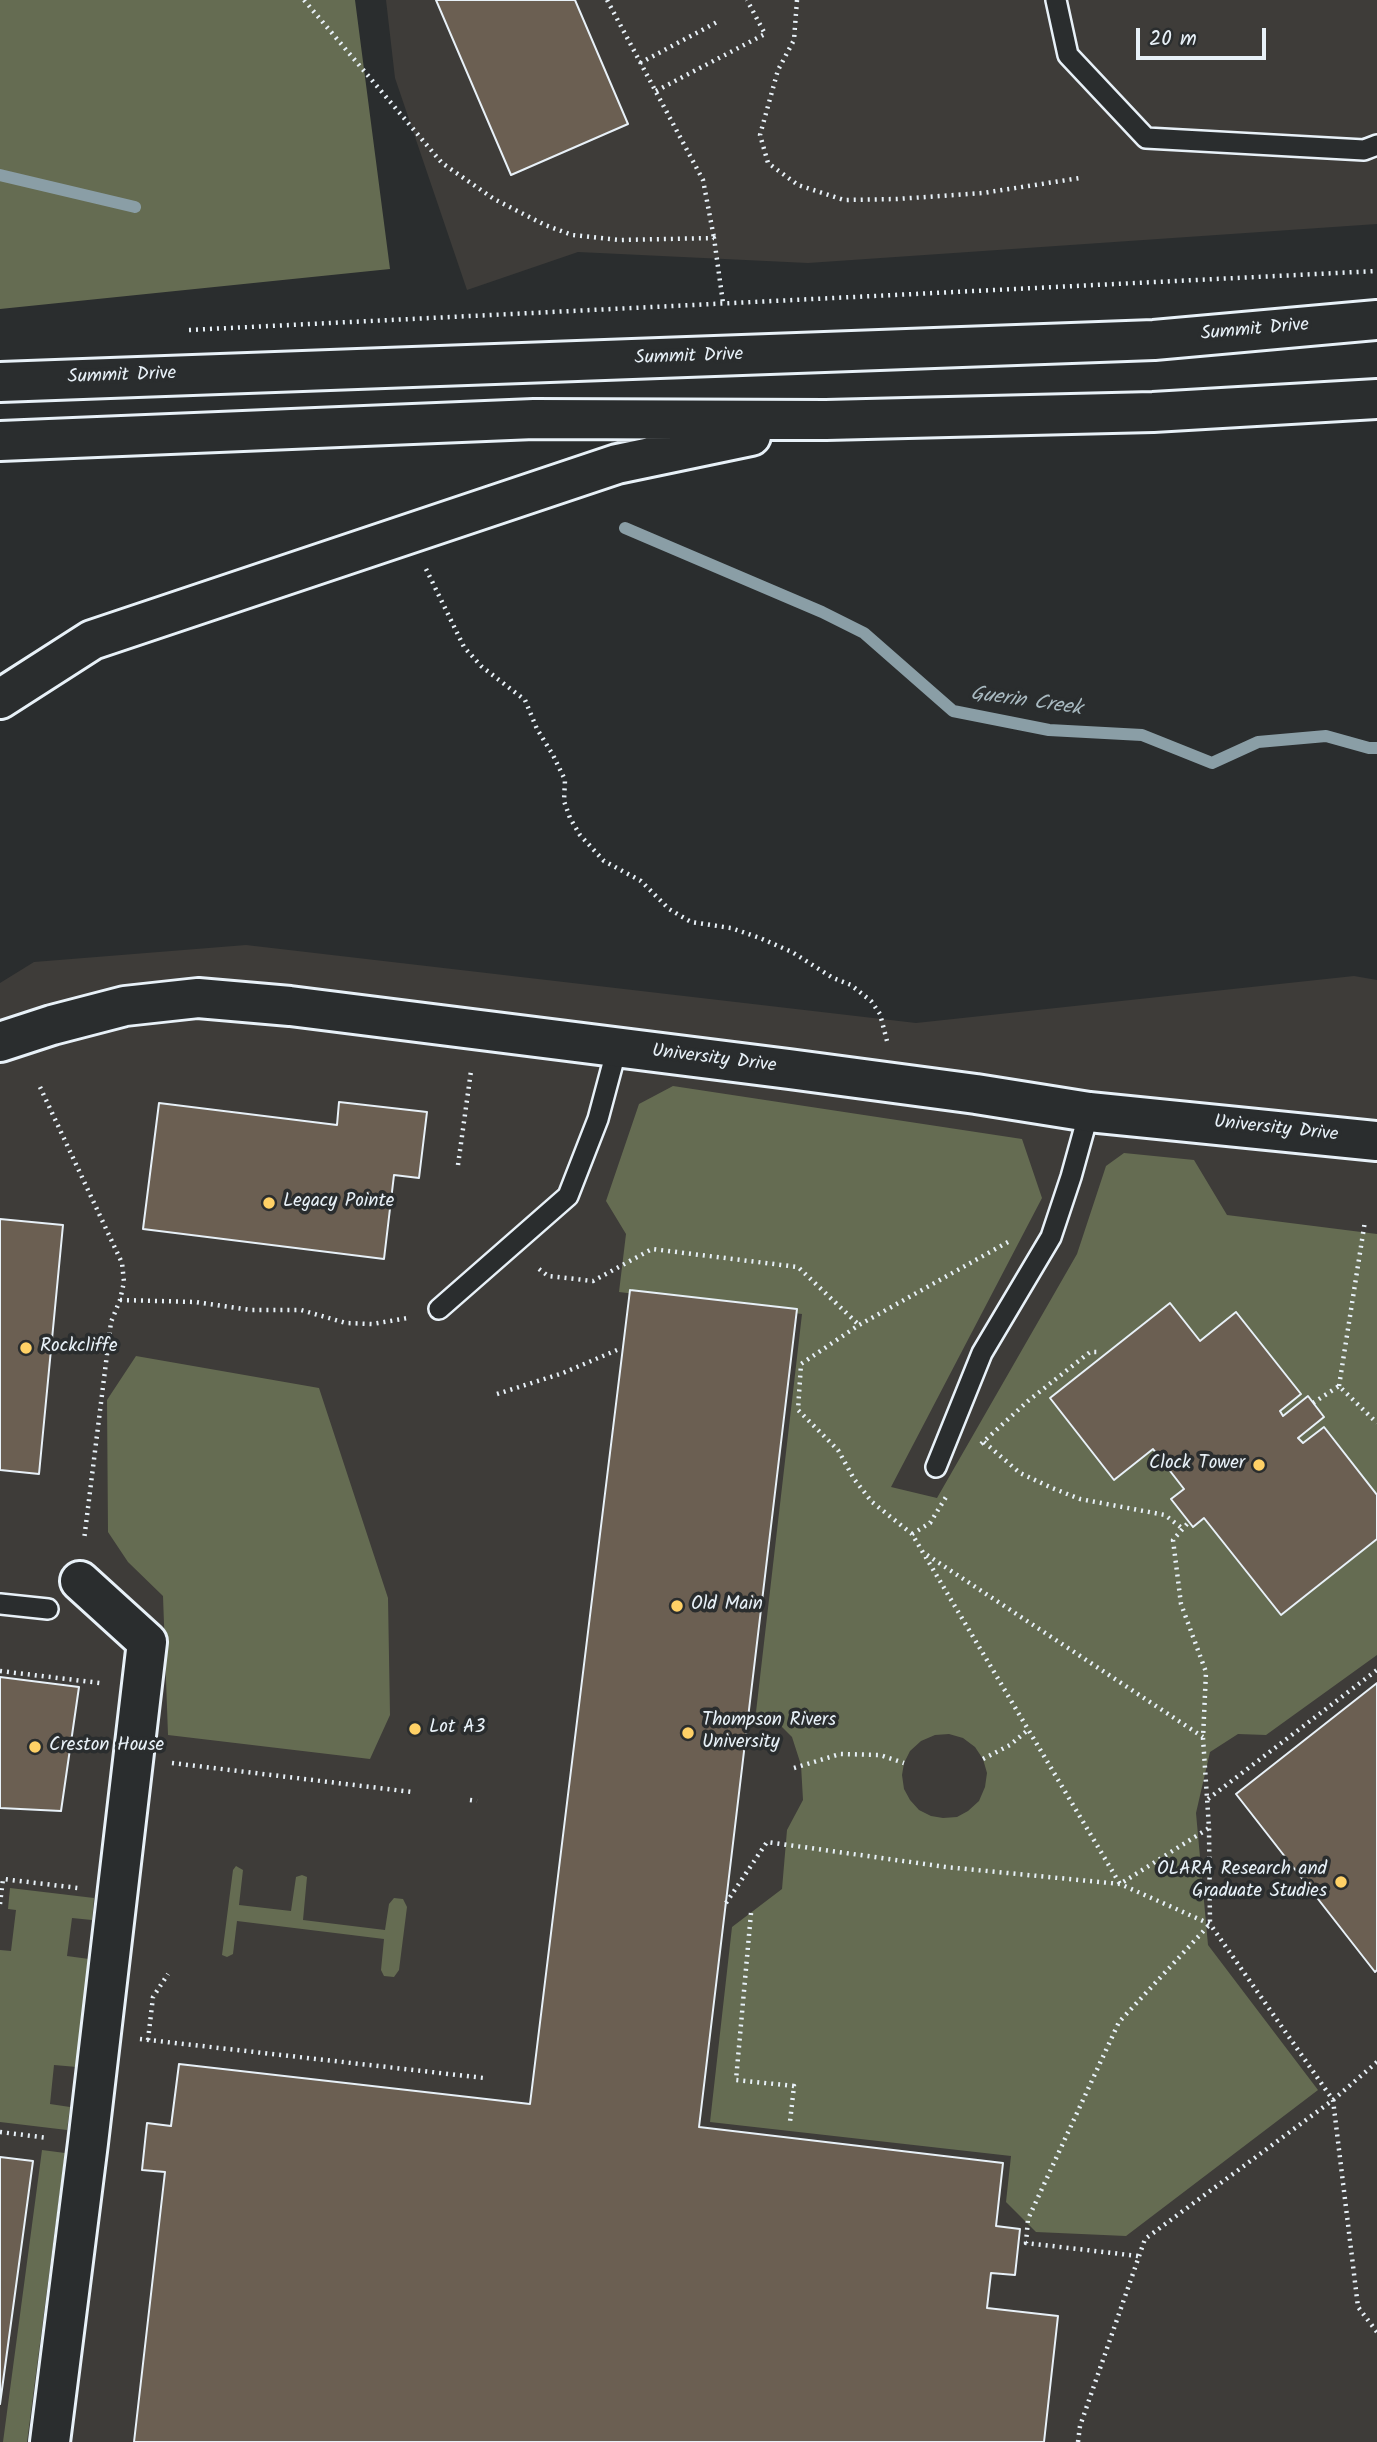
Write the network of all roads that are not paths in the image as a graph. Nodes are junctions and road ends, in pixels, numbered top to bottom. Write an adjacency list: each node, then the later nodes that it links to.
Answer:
1 (1056, 0): 2 (lane)
2 (1377, 145)
3 (1377, 320): 4 (main road, Summit Drive)
4 (0, 382)
5 (1377, 399): 6 (main road)
6 (826, 420): 7 (main road); 8 (main road)
7 (0, 441)
8 (0, 699)
9 (52, 1025): 10 (main road, University Drive); 11 (main road, University Drive); 12 (main road, University Drive)
10 (0, 1042)
11 (617, 1048): 13 (main road, University Drive); 15 (lane)
12 (0, 1066)
13 (1089, 1112): 14 (main road, University Drive); 16 (lane)
14 (1377, 1141)
15 (439, 1309)
16 (936, 1467)
17 (80, 1581): 20 (main road)
18 (0, 1604): 19 (lane)
19 (48, 1609)
20 (50, 2442)

